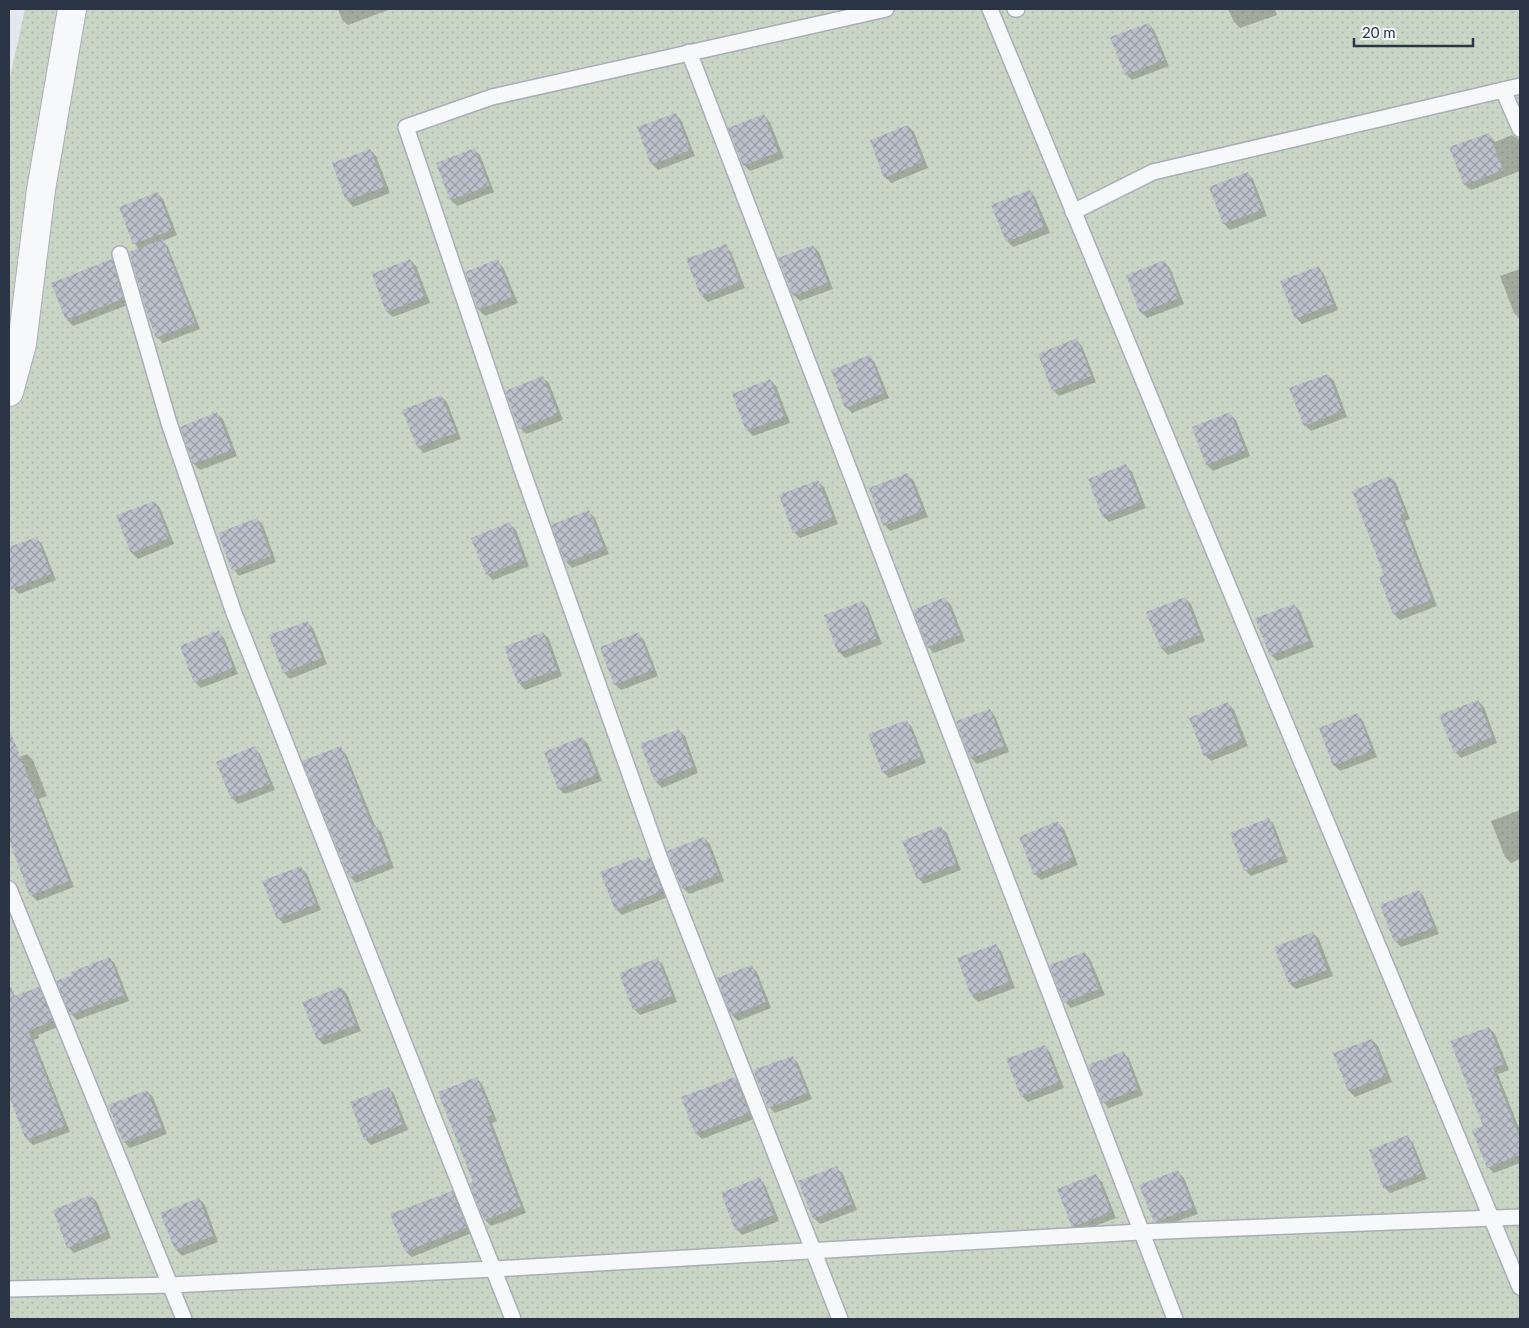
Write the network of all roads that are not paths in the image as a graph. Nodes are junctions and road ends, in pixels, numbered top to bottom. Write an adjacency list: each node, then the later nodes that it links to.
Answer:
1 (72, 9): 10 (street)
2 (886, 9): 4 (lane)
3 (990, 9): 8 (lane)
4 (689, 52): 14 (lane); 15 (lane)
5 (1520, 86): 6 (lane)
6 (1503, 90): 7 (lane); 8 (lane)
7 (1520, 129)
8 (1073, 212): 13 (lane)
9 (120, 254): 16 (lane)
10 (9, 392)
11 (9, 889): 17 (lane)
12 (1520, 1217): 13 (lane)
13 (1492, 1218): 14 (lane); 18 (lane)
14 (1140, 1232): 15 (lane); 23 (lane)
15 (813, 1250): 16 (lane); 22 (lane)
16 (494, 1269): 17 (lane); 21 (lane)
17 (171, 1285): 19 (lane); 20 (lane)
18 (1520, 1287)
19 (9, 1289)
20 (184, 1319)
21 (513, 1319)
22 (840, 1319)
23 (1175, 1319)

